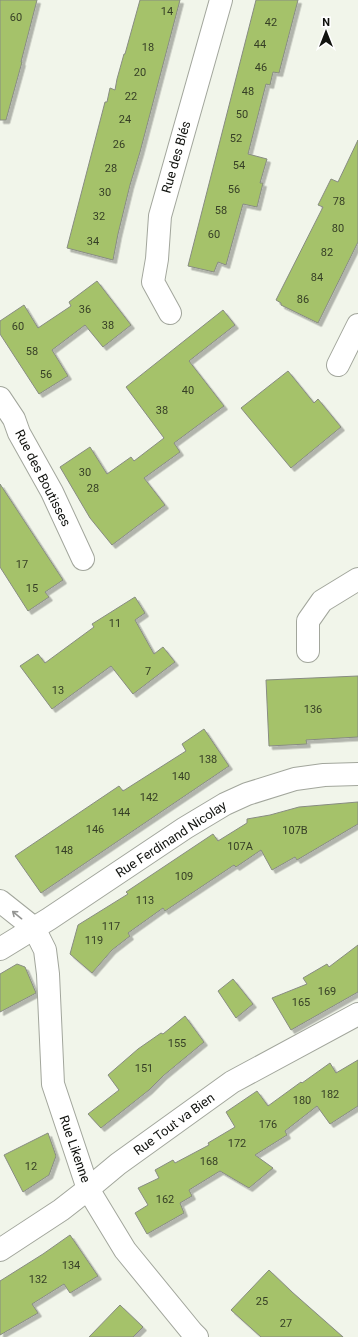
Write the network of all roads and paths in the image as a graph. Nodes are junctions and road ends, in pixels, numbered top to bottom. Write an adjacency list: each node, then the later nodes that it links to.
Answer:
1 (221, 0): 2 (street, Rue des Blés)
2 (170, 313)
3 (358, 325): 4 (street)
4 (338, 365)
5 (0, 398): 6 (street, Rue des Boutisses)
6 (83, 560)
7 (358, 580): 8 (street)
8 (308, 651)
9 (358, 774): 11 (street, Rue Ferdinand Nicolay)
10 (0, 901): 11 (street, one-way to 10)
11 (34, 928): 12 (street, Rue Ferdinand Nicolay); 14 (street, Rue Likenne)
12 (0, 949)
13 (358, 1014): 14 (street, Rue Tout va Bien)
14 (88, 1189): 15 (street, Rue Tout va Bien); 16 (street, Rue Likenne)
15 (0, 1250)
16 (197, 1337)

